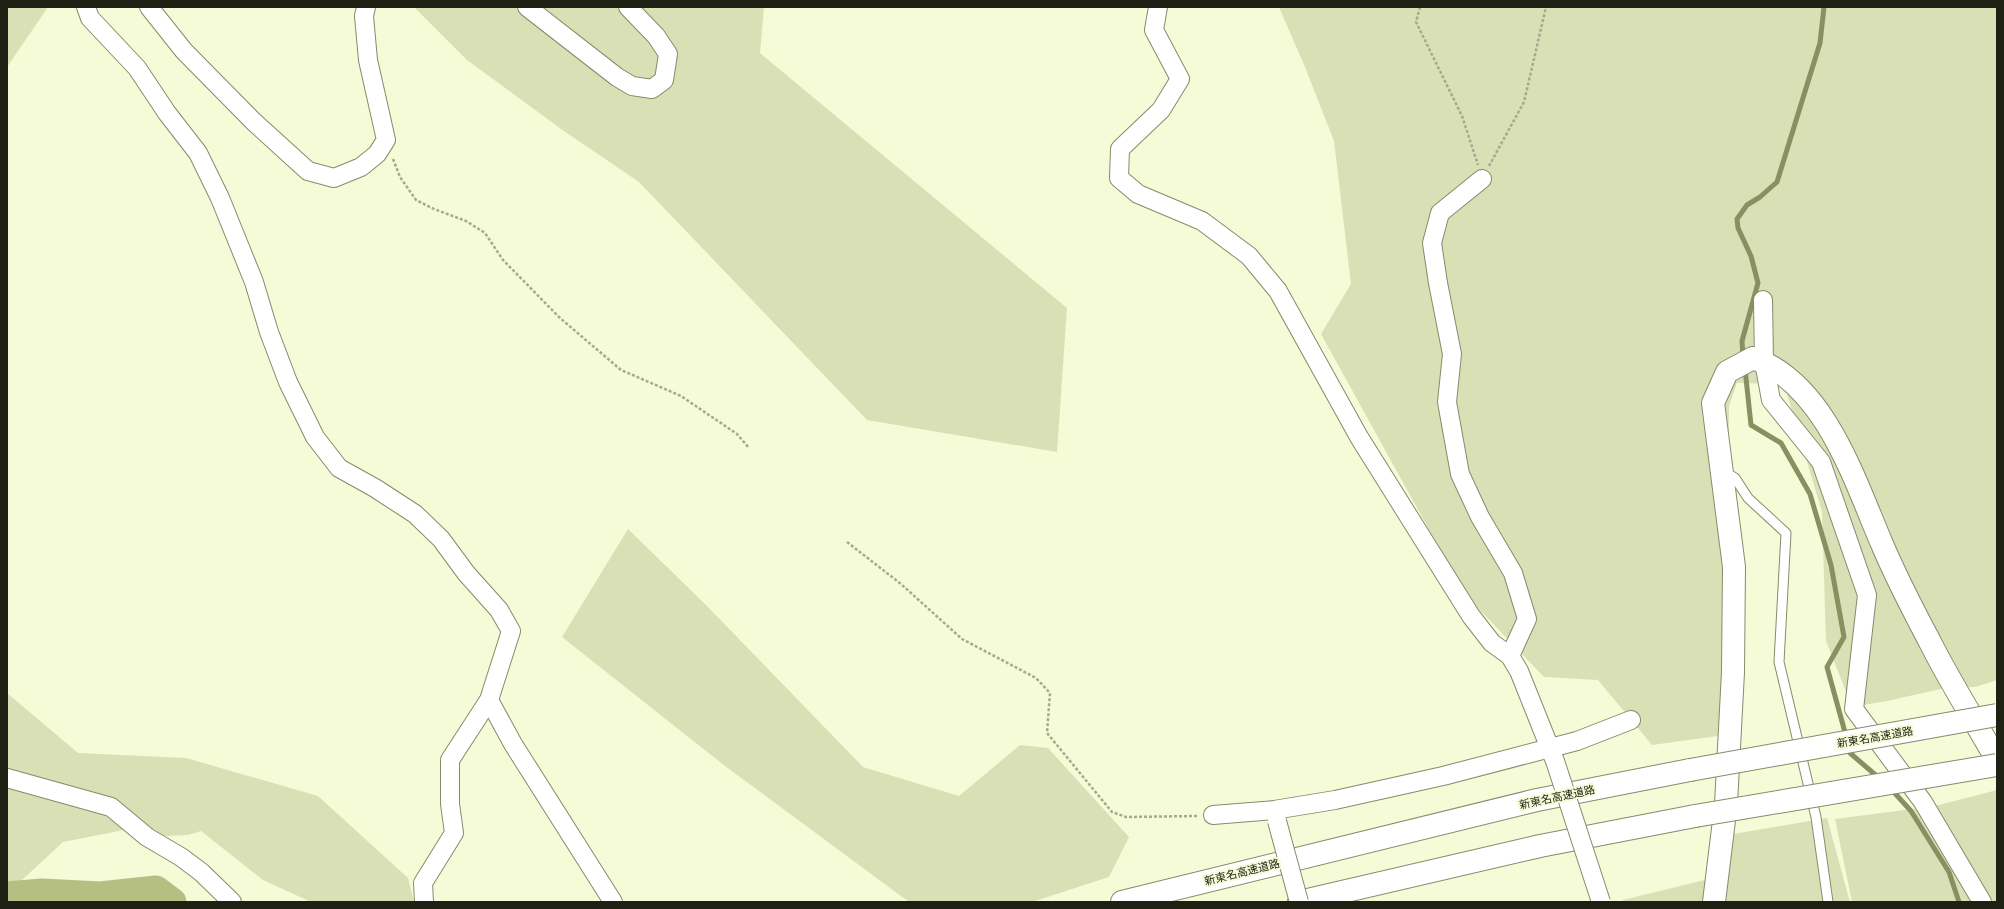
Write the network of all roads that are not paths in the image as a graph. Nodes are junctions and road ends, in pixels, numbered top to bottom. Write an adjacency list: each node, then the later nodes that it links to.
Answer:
1 (86, 7): 12 (street)
2 (149, 7): 3 (street)
3 (366, 7)
4 (528, 7): 5 (street)
5 (628, 7)
6 (1158, 7): 11 (street)
7 (1482, 179): 11 (street)
8 (1763, 300): 9 (street)
9 (1759, 360): 10 (main road); 16 (main road); 29 (street)
10 (1720, 470): 27 (main road); 28 (lane)
11 (1510, 656): 15 (street)
12 (489, 700): 23 (street); 24 (street)
13 (1997, 715): 21 (main road, 新東名高速道路, bridge)
14 (1632, 720): 15 (street)
15 (1553, 754): 20 (street); 26 (street, bridge)
16 (1997, 760)
17 (1997, 765): 25 (main road, bridge)
18 (7, 778): 22 (street)
19 (1213, 815): 20 (street)
20 (1276, 816): 25 (street, bridge)
21 (1129, 900)
22 (232, 902)
23 (424, 902)
24 (613, 902)
25 (1299, 902)
26 (1601, 902)
27 (1714, 902)
28 (1828, 902)
29 (1982, 902)

